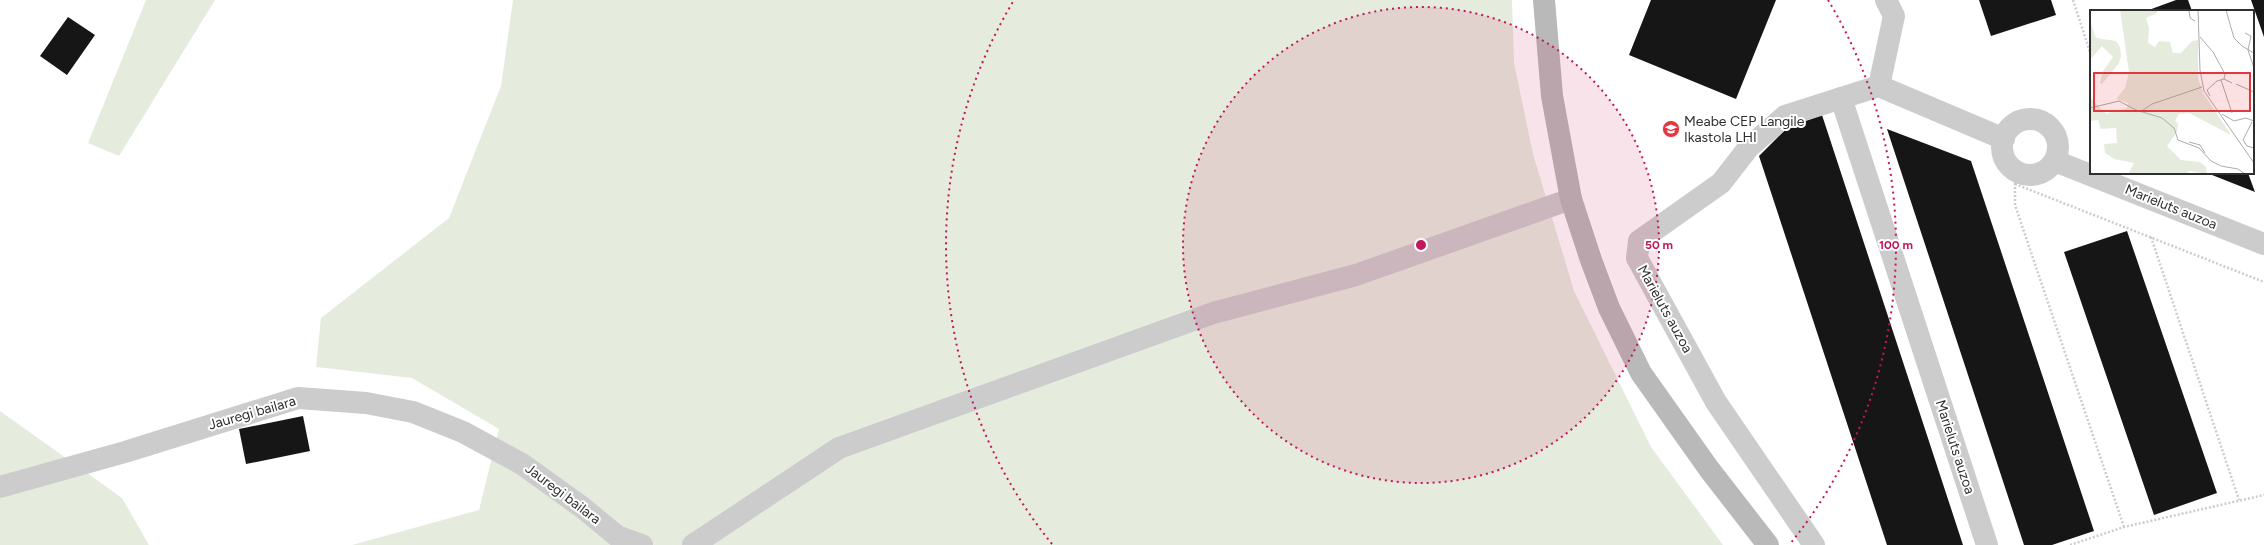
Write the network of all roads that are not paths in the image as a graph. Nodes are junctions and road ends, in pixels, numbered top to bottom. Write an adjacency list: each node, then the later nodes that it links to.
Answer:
1 (1544, 0): 7 (main road)
2 (1886, 0): 3 (street)
3 (1879, 86): 4 (street, Marieluts auzoa); 5 (street)
4 (1841, 98): 13 (street, Marieluts auzoa); 14 (street, Marieluts auzoa)
5 (2004, 139): 6 (street); 6 (street)
6 (2055, 161): 8 (street, Marieluts auzoa)
7 (1571, 199): 11 (street); 12 (main road)
8 (2264, 244)
9 (0, 488): 10 (street, Jauregi bailara)
10 (642, 545)
11 (693, 545)
12 (1768, 545)
13 (1814, 545)
14 (1987, 545)

